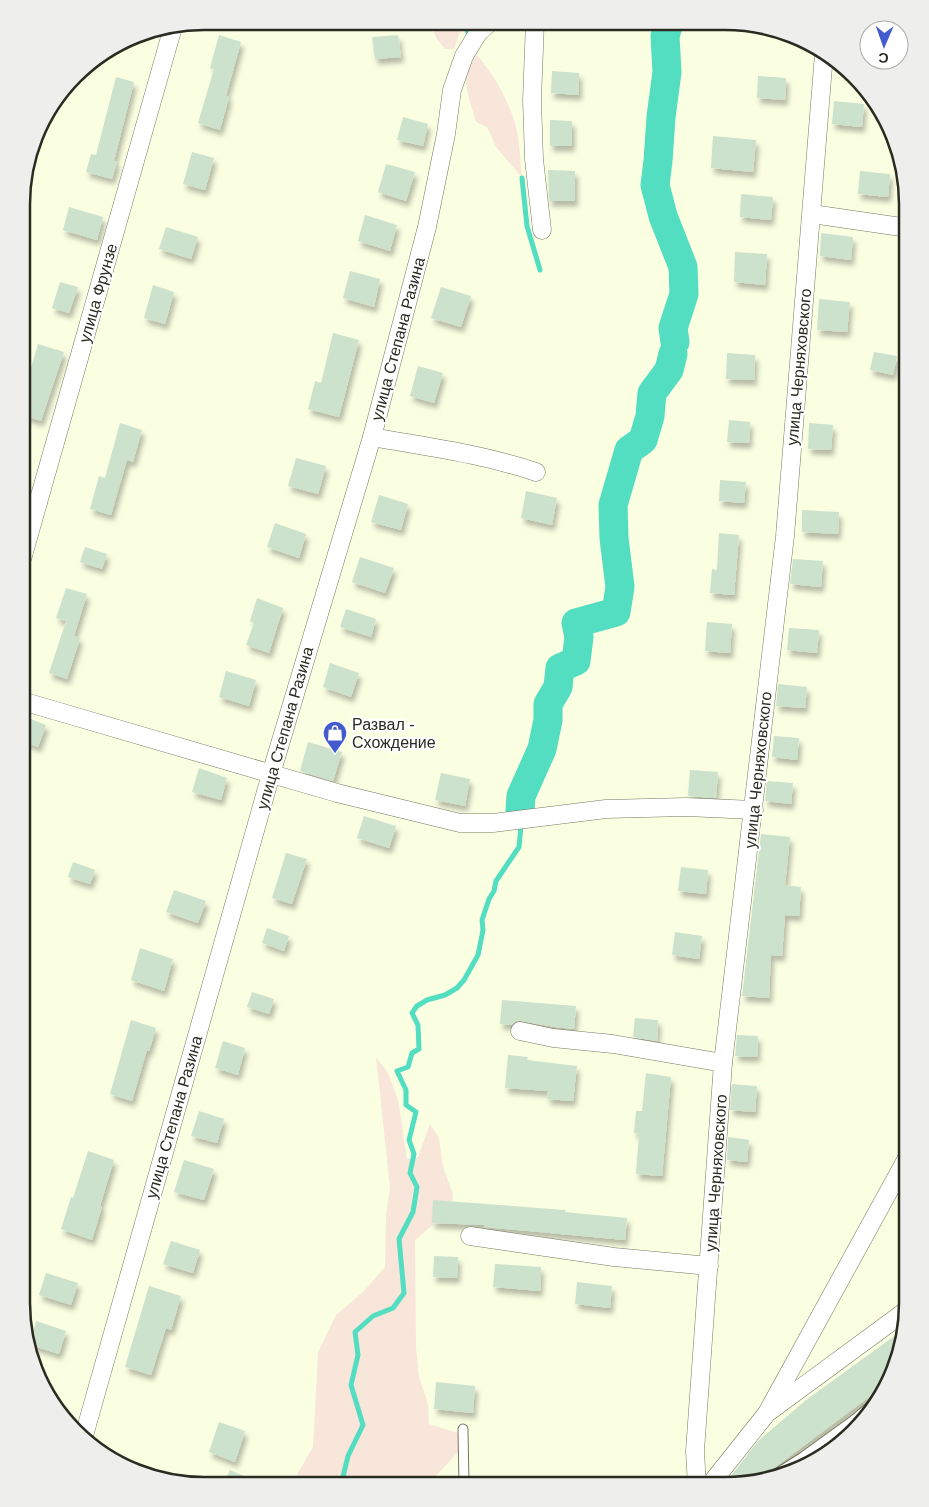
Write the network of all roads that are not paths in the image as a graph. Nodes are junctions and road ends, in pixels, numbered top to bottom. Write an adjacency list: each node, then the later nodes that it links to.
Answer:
1 (483, 30): 8 (street, улица Степана Разина)
2 (535, 30): 7 (street)
3 (171, 33): 10 (street, улица Фрунзе)
4 (823, 61): 5 (street, улица Черняховского)
5 (812, 214): 6 (street); 13 (street, улица Черняховского)
6 (899, 227)
7 (542, 230)
8 (372, 438): 9 (street); 12 (street, улица Степана Разина)
9 (536, 472)
10 (30, 531)
11 (30, 703): 12 (street)
12 (271, 774): 13 (street); 23 (street, улица Степана Разина)
13 (754, 810): 15 (street, улица Черняховского)
14 (520, 1031): 15 (street)
15 (723, 1063): 18 (street, улица Черняховского)
16 (899, 1173): 20 (street)
17 (470, 1236): 18 (street)
18 (709, 1266): 27 (street, улица Черняховского)
19 (899, 1316): 20 (street)
20 (767, 1413): 28 (street)
21 (854, 1420): 24 (lane)
22 (463, 1429): 26 (lane)
23 (85, 1430)
24 (803, 1457): 25 (lane)
25 (792, 1464)
26 (464, 1477)
27 (696, 1477)
28 (716, 1477)

